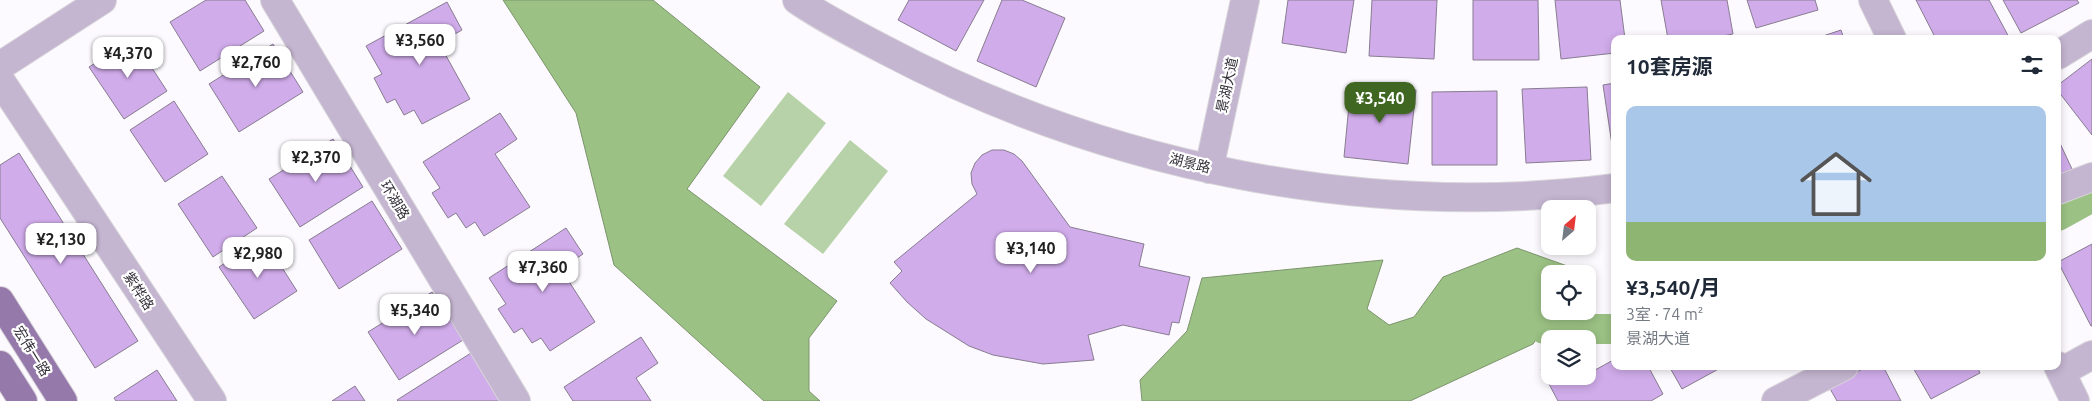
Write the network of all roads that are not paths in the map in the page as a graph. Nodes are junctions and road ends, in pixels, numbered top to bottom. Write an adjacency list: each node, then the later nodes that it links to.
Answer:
1 (102, 0): 9 (street)
2 (275, 0): 24 (street, 环湖路)
3 (797, 0): 11 (street, 湖景路)
4 (1245, 0): 11 (street, 景湖大道)
5 (1873, 0): 7 (street)
6 (2092, 34): 8 (street)
7 (1890, 35)
8 (2061, 53)
9 (0, 66)
10 (0, 80): 23 (street, 紫桦路)
11 (1209, 169): 13 (street, 湖景路)
12 (2092, 177): 14 (street)
13 (1611, 189)
14 (2061, 189)
15 (0, 301): 22 (main road, 宏伟一路)
16 (2092, 355): 18 (street)
17 (0, 365): 21 (main road)
18 (2061, 368)
19 (1836, 370): 25 (street)
20 (2060, 370): 26 (street)
21 (23, 401)
22 (63, 401)
23 (212, 401)
24 (516, 401)
25 (1776, 401)
26 (2075, 401)

